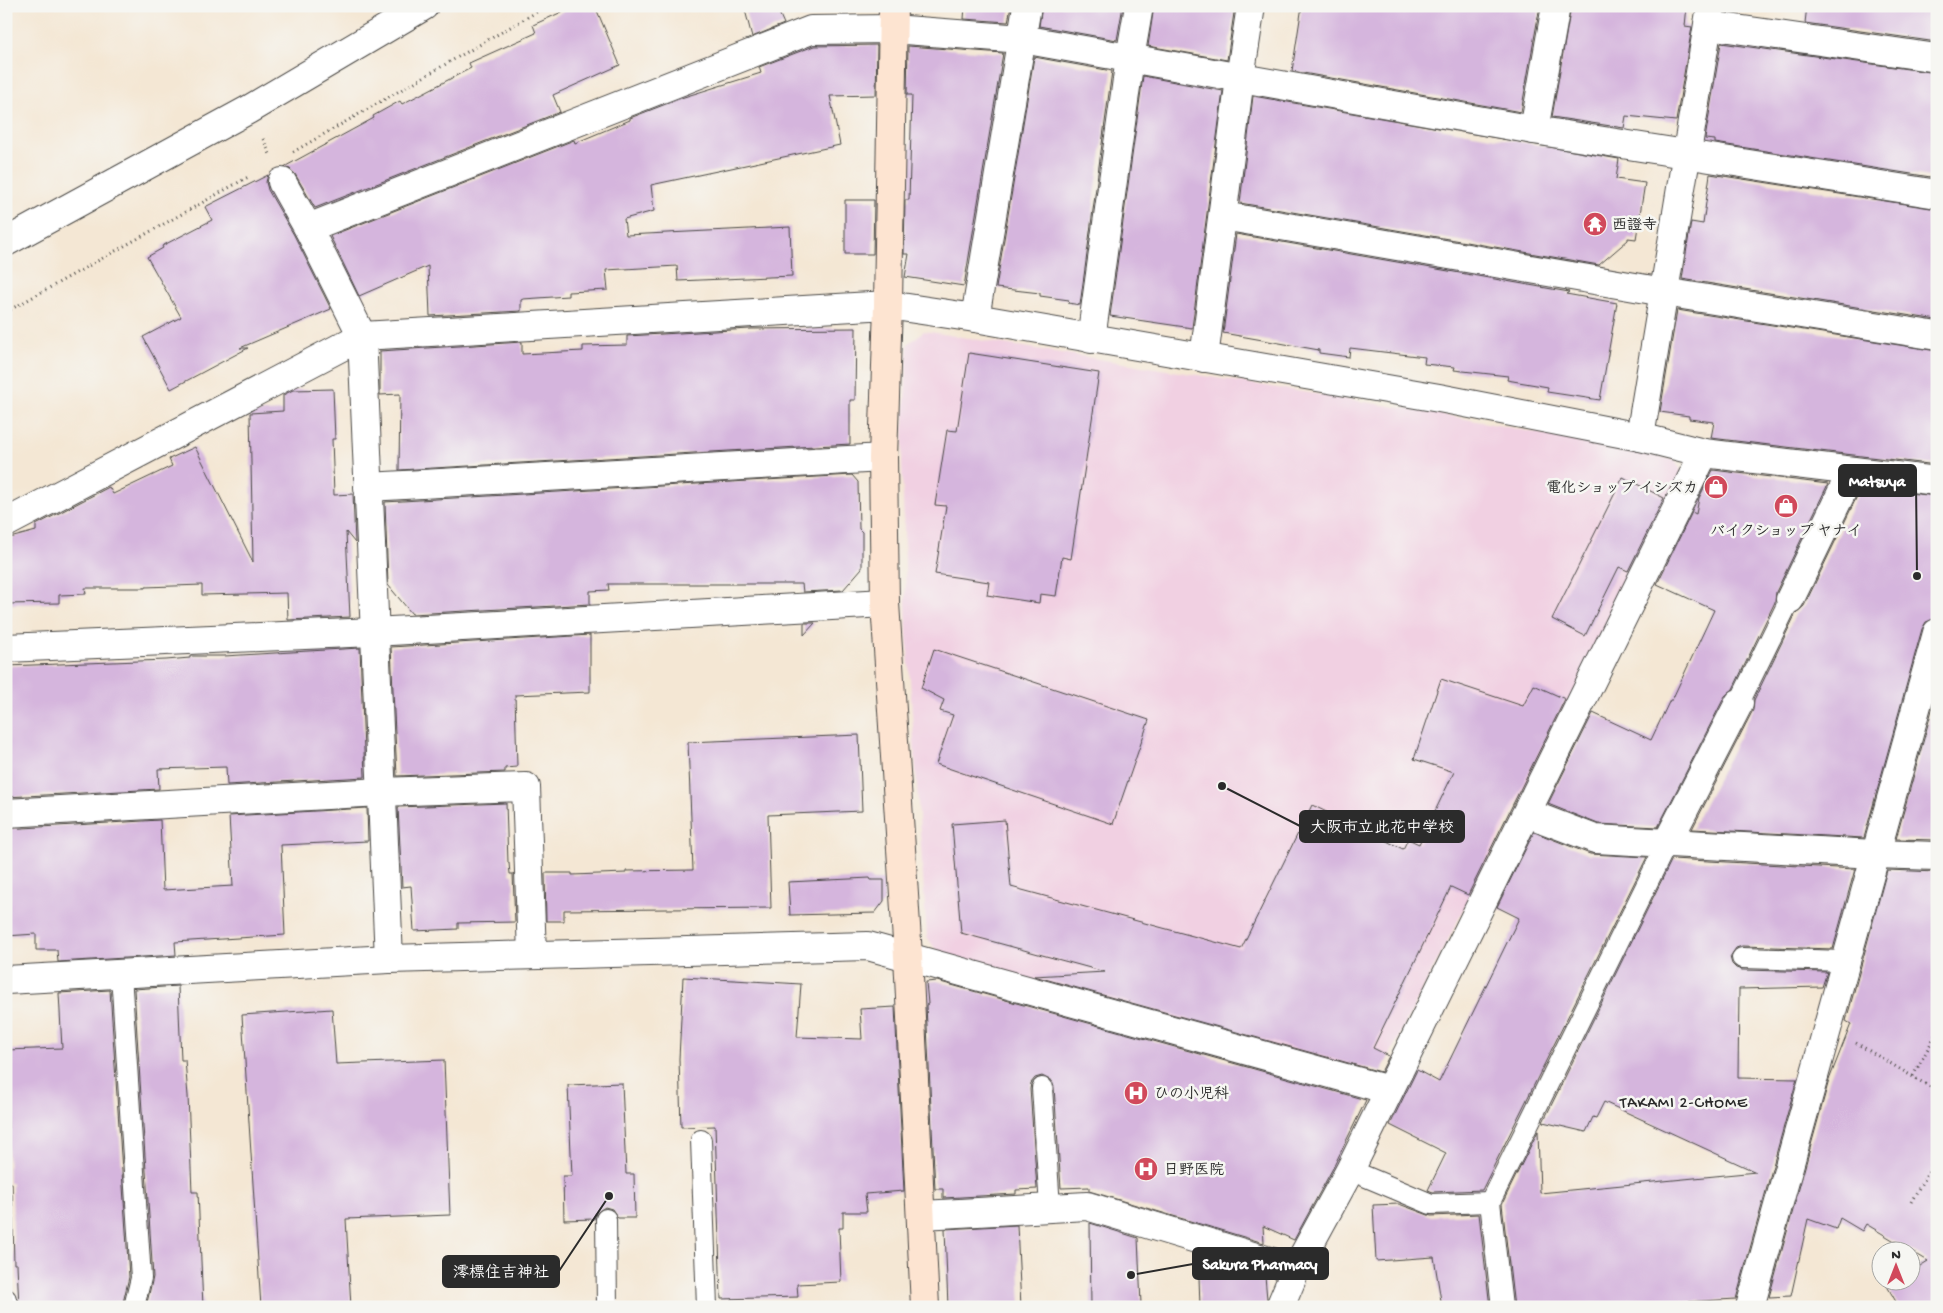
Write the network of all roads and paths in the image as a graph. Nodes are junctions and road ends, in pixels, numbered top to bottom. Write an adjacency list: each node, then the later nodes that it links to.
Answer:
1 (424, 6): 18 (street)
2 (1027, 6): 8 (street)
3 (1139, 6): 9 (street)
4 (1251, 6): 11 (street)
5 (1556, 6): 12 (street)
6 (1709, 15): 10 (street); 13 (street)
7 (892, 18): 8 (street); 17 (street); 20 (street)
8 (1022, 39): 9 (street); 21 (street)
9 (1130, 58): 11 (street); 24 (street)
10 (1937, 58)
11 (1240, 78): 12 (street); 16 (street)
12 (1534, 130): 13 (street)
13 (1686, 154): 15 (street); 19 (street)
14 (282, 182): 17 (street)
15 (1937, 194)
16 (1223, 216): 19 (street); 25 (street)
17 (308, 228): 22 (street)
18 (6, 242)
19 (1664, 292): 23 (street); 26 (street)
20 (888, 305): 21 (street); 22 (street); 28 (street)
21 (975, 318): 24 (street)
22 (362, 336): 31 (street); 32 (street)
23 (1937, 336)
24 (1091, 339): 25 (street)
25 (1204, 358): 26 (street)
26 (1640, 437): 27 (street)
27 (1704, 453): 29 (street); 41 (street)
28 (883, 458): 31 (street); 34 (street)
29 (1852, 471): 30 (street); 33 (street)
30 (1937, 481)
31 (368, 487): 35 (street)
32 (6, 523)
33 (1790, 599): 38 (lane)
34 (885, 603): 35 (street); 46 (street)
35 (373, 632): 37 (street); 39 (street)
36 (1937, 633): 43 (street)
37 (6, 648)
38 (1739, 702): 42 (street)
39 (381, 792): 40 (street); 45 (street); 48 (street)
40 (6, 813)
41 (1527, 813): 42 (street); 56 (street)
42 (1667, 844): 43 (street); 61 (lane)
43 (1875, 854): 44 (street); 49 (street)
44 (1937, 856)
45 (532, 955): 46 (street); 48 (street)
46 (908, 956): 56 (street); 64 (street)
47 (1742, 958): 49 (lane)
48 (389, 960): 50 (street)
49 (1845, 961): 52 (street)
50 (121, 974): 51 (street); 69 (lane)
51 (6, 980)
52 (1828, 1026): 54 (path); 75 (street)
53 (1937, 1032): 54 (path)
54 (1913, 1076): 57 (path)
55 (1042, 1088): 63 (lane)
56 (1389, 1090): 60 (street)
57 (1937, 1091)
58 (702, 1140): 71 (lane)
59 (1937, 1156): 62 (path)
60 (1350, 1170): 61 (lane); 66 (street)
61 (1490, 1202): 74 (lane)
62 (1911, 1202)
63 (1050, 1207): 64 (street); 66 (street)
64 (922, 1214): 72 (street)
65 (606, 1219): 70 (lane)
66 (1296, 1269): 73 (street)
67 (6, 1299): 68 (lane)
68 (7, 1307)
69 (134, 1307)
70 (607, 1307)
71 (707, 1307)
72 (925, 1307)
73 (1280, 1307)
74 (1502, 1307)
75 (1750, 1307)

